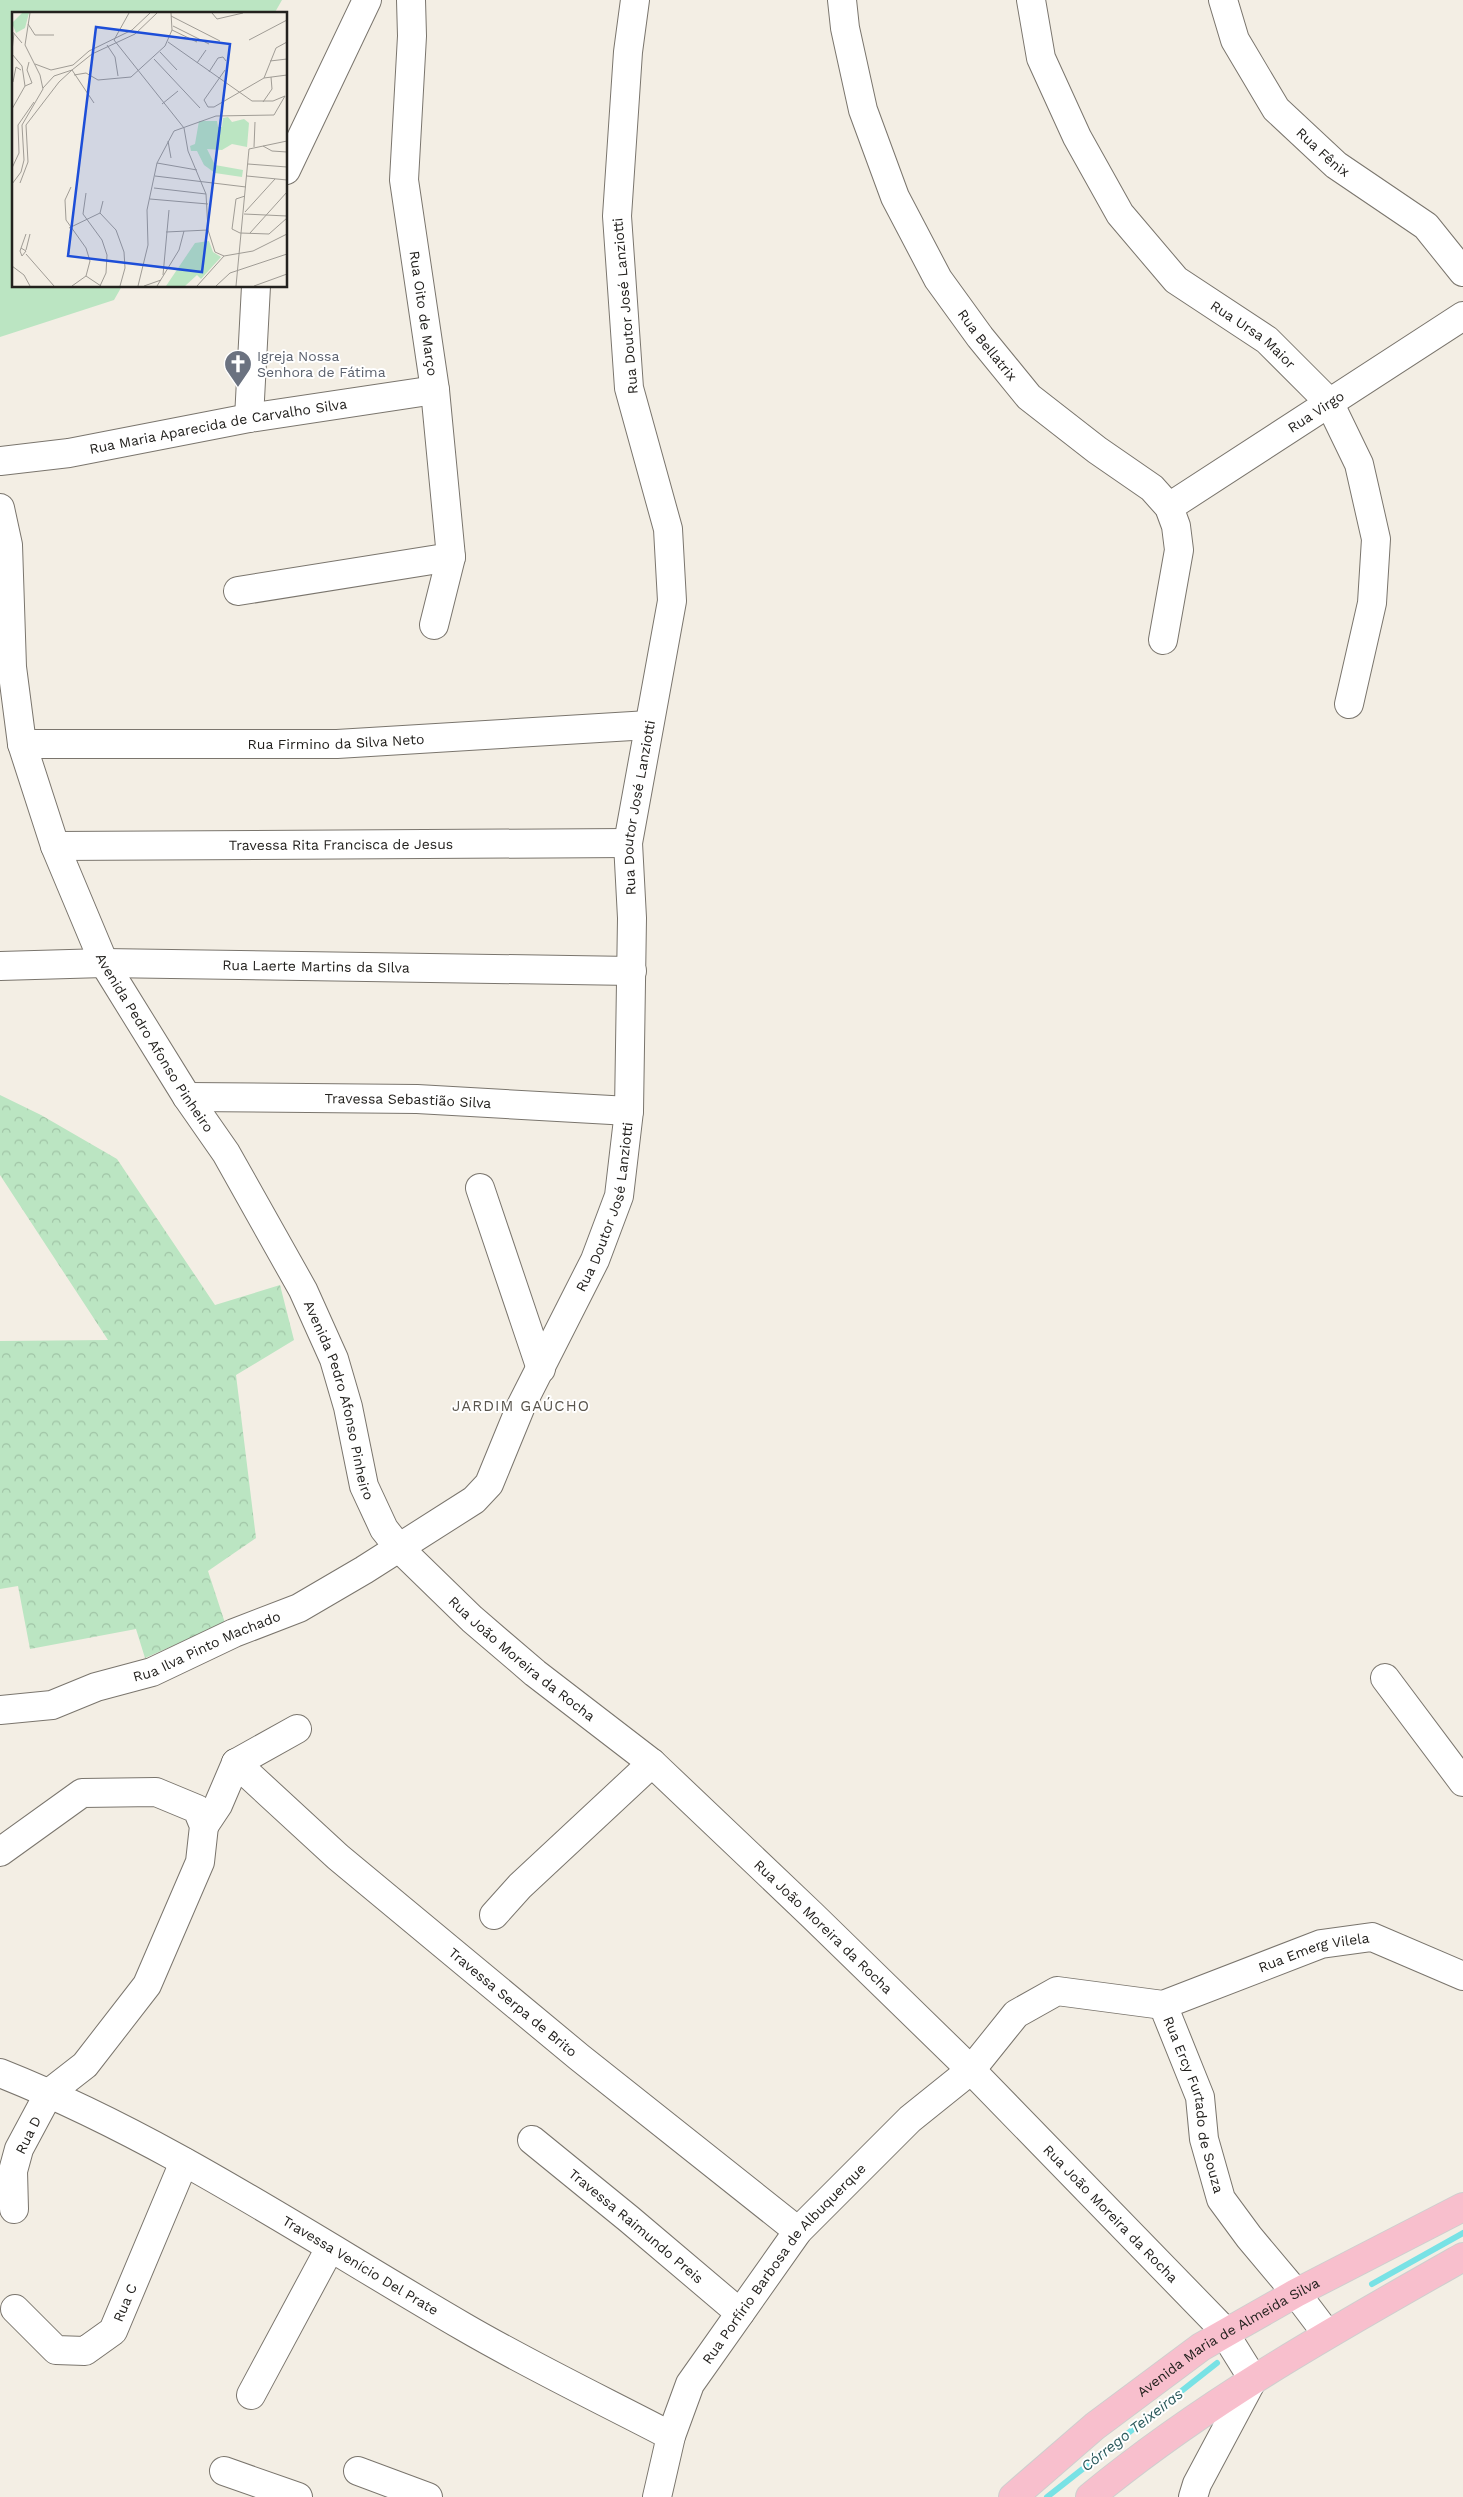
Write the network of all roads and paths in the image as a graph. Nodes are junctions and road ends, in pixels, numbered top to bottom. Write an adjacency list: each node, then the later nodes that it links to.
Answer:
1 (367, 0): 7 (street)
2 (411, 0): 11 (street, Rua Oito de Março)
3 (635, 0): 22 (street, Rua Doutor José Lanziotti)
4 (842, 0): 15 (street, Rua Bellatrix)
5 (1031, 0): 12 (street, Rua Ursa Maior)
6 (1223, 0): 8 (street, Rua Fênix)
7 (288, 166)
8 (1463, 272)
9 (256, 288): 13 (street)
10 (1463, 316): 12 (street, Rua Virgo)
11 (435, 390): 13 (street, Rua Maria Aparecida de Carvalho Silva); 17 (street, Rua Oito de Março)
12 (1328, 402): 15 (street, Rua Virgo); 21 (street, Rua Ursa Maior)
13 (249, 418): 14 (street, Rua Maria Aparecida de Carvalho Silva)
14 (0, 462)
15 (1169, 507): 20 (street, Rua Bellatrix)
16 (0, 508): 23 (street, Avenida Pedro Afonso Pinheiro)
17 (451, 557): 18 (street); 19 (street, Rua Oito de Março)
18 (238, 591)
19 (434, 625)
20 (1162, 640)
21 (1349, 704)
22 (649, 725): 23 (street, Rua Firmino da Silva Neto); 24 (street, Rua Doutor José Lanziotti)
23 (22, 744): 25 (street, Avenida Pedro Afonso Pinheiro)
24 (628, 844): 25 (street, Travessa Rita Francisca de Jesus); 28 (street, Rua Doutor José Lanziotti)
25 (55, 846): 26 (street, Avenida Pedro Afonso Pinheiro)
26 (104, 963): 27 (street, Rua Laerte Martins da SIlva); 28 (street, Rua Laerte Martins da SIlva); 29 (street, Avenida Pedro Afonso Pinheiro)
27 (0, 966)
28 (632, 972): 30 (street, Rua Doutor José Lanziotti)
29 (187, 1097): 30 (street, Travessa Sebastião Silva); 33 (street, Avenida Pedro Afonso Pinheiro)
30 (629, 1111): 32 (street, Rua Doutor José Lanziotti)
31 (480, 1188): 32 (street)
32 (541, 1369): 33 (street, Rua Doutor José Lanziotti)
33 (399, 1548): 35 (street, Rua Ilva Pinto Machado); 38 (street, Rua João Moreira da Rocha)
34 (1384, 1678): 39 (street)
35 (0, 1710)
36 (297, 1729): 37 (street)
37 (236, 1763): 40 (street); 52 (street, Travessa Serpa de Brito)
38 (652, 1763): 42 (street); 45 (street, Rua João Moreira da Rocha)
39 (1463, 1782)
40 (200, 1817): 41 (street); 47 (street)
41 (0, 1852)
42 (494, 1915)
43 (1463, 1976): 44 (street, Rua Emerg Vilela)
44 (1163, 2004): 45 (street, Rua Ercy Furtado de Souza); 55 (street, Rua Ercy Furtado de Souza)
45 (971, 2070): 52 (street, Rua Porfírio Barbosa de Albuquerque); 58 (street, Rua João Moreira da Rocha)
46 (0, 2074): 47 (street)
47 (50, 2093): 49 (street, Travessa Venício Del Prate); 51 (street, Rua D)
48 (532, 2140): 57 (street, Travessa Raimundo Preis)
49 (184, 2162): 53 (street, Travessa Venício Del Prate); 56 (street, Rua C)
50 (1463, 2207): 55 (main road, Avenida Maria de Almeida Silva)
51 (14, 2208)
52 (798, 2231): 57 (street, Rua Porfírio Barbosa de Albuquerque)
53 (330, 2248): 61 (street); 62 (street, Travessa Venício Del Prate)
54 (1463, 2257): 59 (main road)
55 (1296, 2293): 58 (main road, Avenida Maria de Almeida Silva); 59 (street, Rua Ercy Furtado de Souza)
56 (15, 2309)
57 (740, 2312): 62 (street, Rua Porfírio Barbosa de Albuquerque)
58 (1224, 2333): 60 (street, Rua João Moreira da Rocha); 68 (main road, Avenida Maria de Almeida Silva)
59 (1327, 2334): 60 (main road)
60 (1253, 2379): 69 (main road); 70 (street)
61 (251, 2396)
62 (671, 2436): 67 (street, Rua Porfírio Barbosa de Albuquerque)
63 (224, 2471): 65 (street)
64 (358, 2471): 66 (street)
65 (298, 2497)
66 (428, 2497)
67 (657, 2497)
68 (1012, 2497)
69 (1090, 2497)
70 (1193, 2497)

